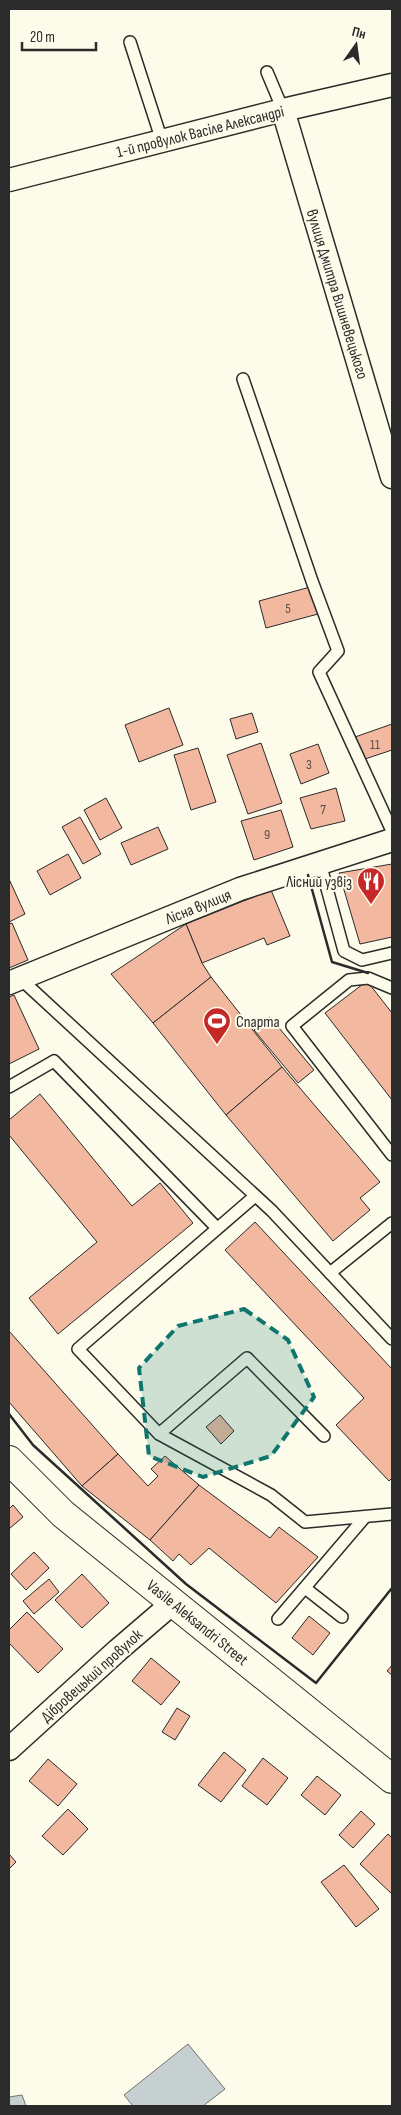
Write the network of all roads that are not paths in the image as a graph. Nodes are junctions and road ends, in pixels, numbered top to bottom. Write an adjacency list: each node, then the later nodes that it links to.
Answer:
1 (130, 42): 5 (lane)
2 (267, 72): 4 (lane)
3 (392, 85): 4 (street, 1-й провулок Васіле Александрі)
4 (283, 110): 5 (street, 1-й провулок Васіле Александрі); 8 (street, вулиця Дмитра Вишневецького)
5 (162, 141): 6 (street, 1-й провулок Васіле Александрі)
6 (9, 180)
7 (244, 379): 9 (lane)
8 (392, 477)
9 (392, 831)
10 (392, 840): 11 (street, Лісна вулиця)
11 (320, 863): 12 (lane); 13 (street, Лісна вулиця)
12 (392, 953)
13 (15, 980): 17 (lane)
14 (392, 988): 16 (lane)
15 (9, 1087): 19 (lane)
16 (392, 1155)
17 (255, 1196): 19 (lane); 20 (lane)
18 (392, 1223): 20 (lane)
19 (218, 1228): 22 (lane)
20 (330, 1273): 21 (lane)
21 (392, 1339)
22 (159, 1434): 23 (lane); 26 (lane)
23 (324, 1436)
24 (9, 1460): 28 (main road, Vasile Aleksandri Street)
25 (392, 1514): 26 (lane)
26 (365, 1517): 27 (lane)
27 (305, 1588): 29 (lane); 30 (lane)
28 (174, 1602): 31 (street, Дібровецький провулок); 32 (main road, Vasile Aleksandri Street)
29 (342, 1617)
30 (278, 1619)
31 (9, 1749)
32 (392, 1779)

